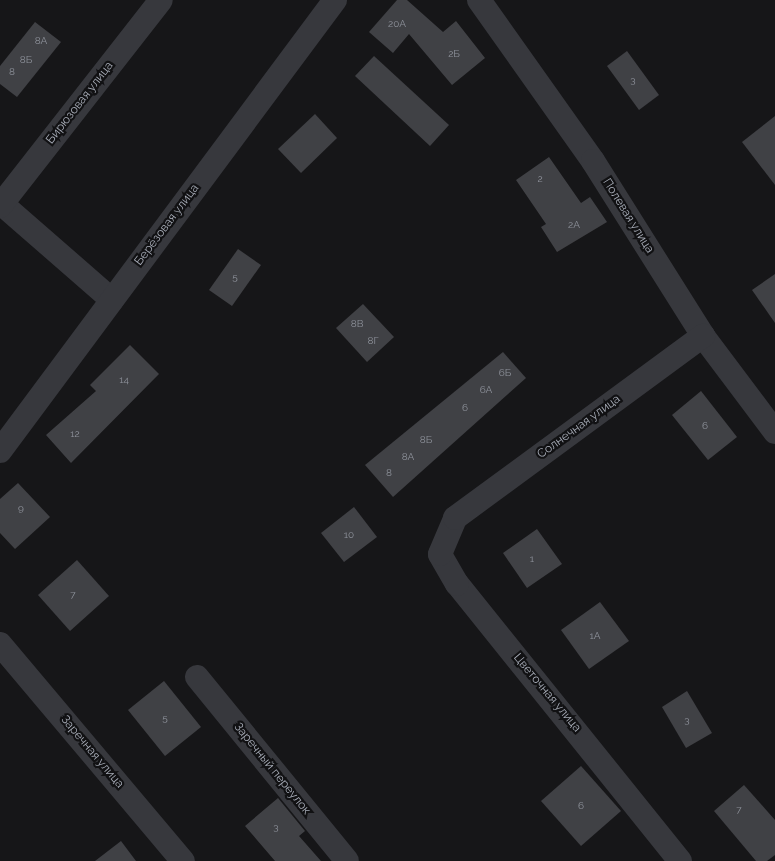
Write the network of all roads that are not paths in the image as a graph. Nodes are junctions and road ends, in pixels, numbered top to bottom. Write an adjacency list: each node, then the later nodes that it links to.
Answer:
1 (161, 0): 4 (street, Бирюзовая улица)
2 (335, 0): 5 (street, Берёзовая улица)
3 (479, 0): 6 (street, Полевая улица)
4 (1, 205): 5 (street)
5 (112, 300): 8 (street, Берёзовая улица)
6 (702, 336): 7 (street, Полевая улица); 9 (street, Солнечная улица)
7 (775, 432)
8 (0, 451)
9 (455, 518): 14 (street, Цветочная улица)
10 (0, 644): 12 (street, Заречная улица)
11 (197, 677): 13 (street, Заречный переулок)
12 (183, 861)
13 (347, 861)
14 (680, 861)

